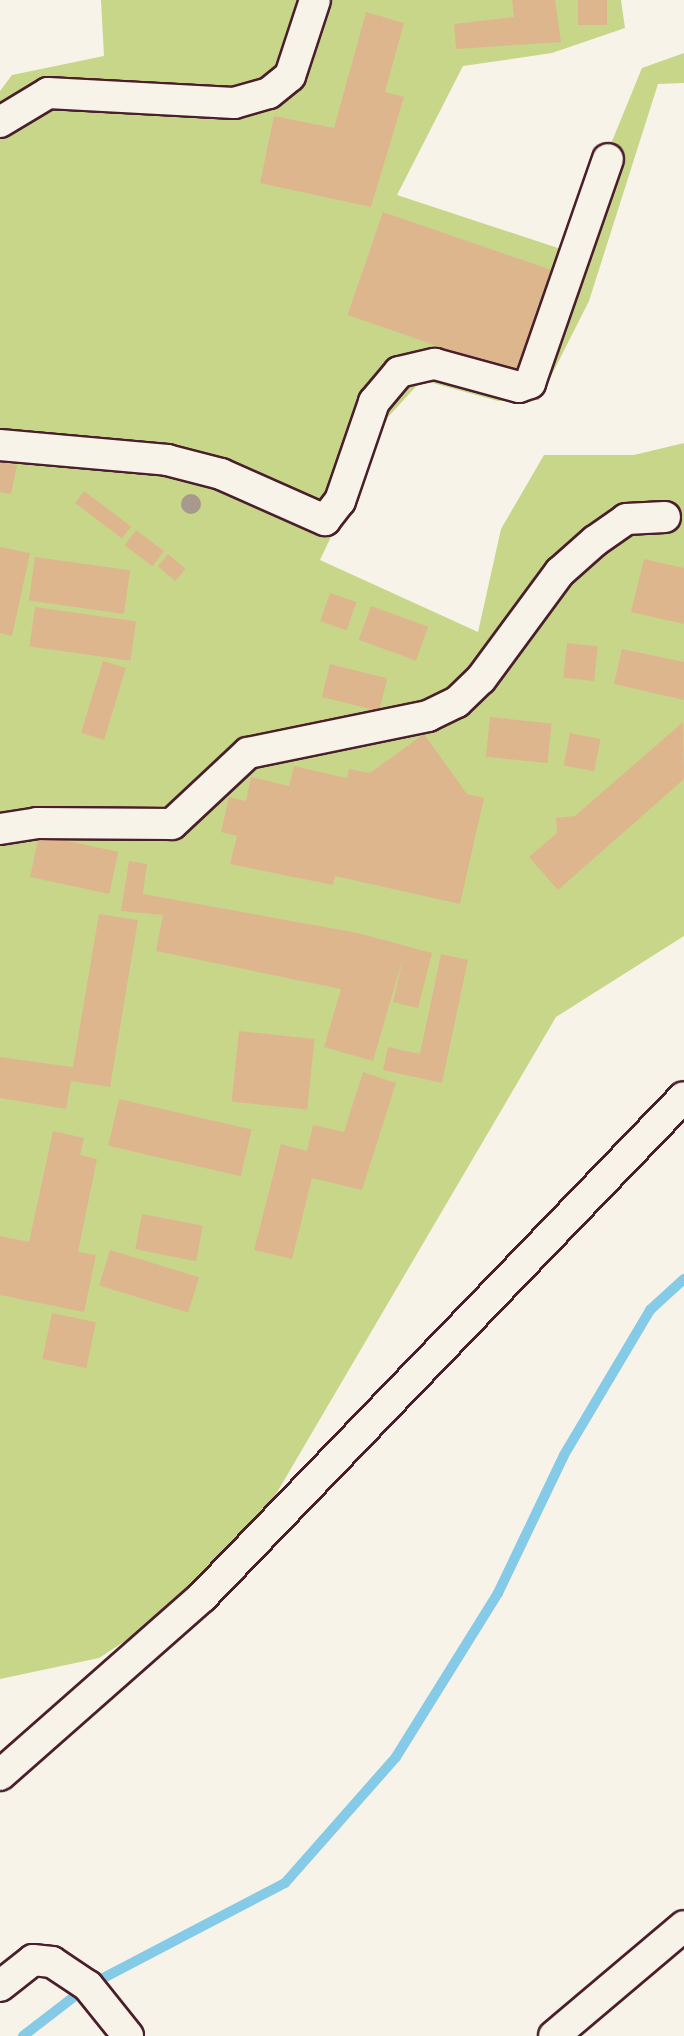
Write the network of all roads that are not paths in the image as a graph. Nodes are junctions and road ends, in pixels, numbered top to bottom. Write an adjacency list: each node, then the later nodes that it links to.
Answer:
1 (315, 0): 2 (street)
2 (0, 122)
3 (608, 159): 4 (street)
4 (0, 445)
5 (665, 517): 6 (street)
6 (0, 829)
7 (684, 1097): 8 (street)
8 (0, 1776)
9 (684, 1926): 12 (street)
10 (0, 1986): 11 (street)
11 (128, 2036)
12 (554, 2036)

